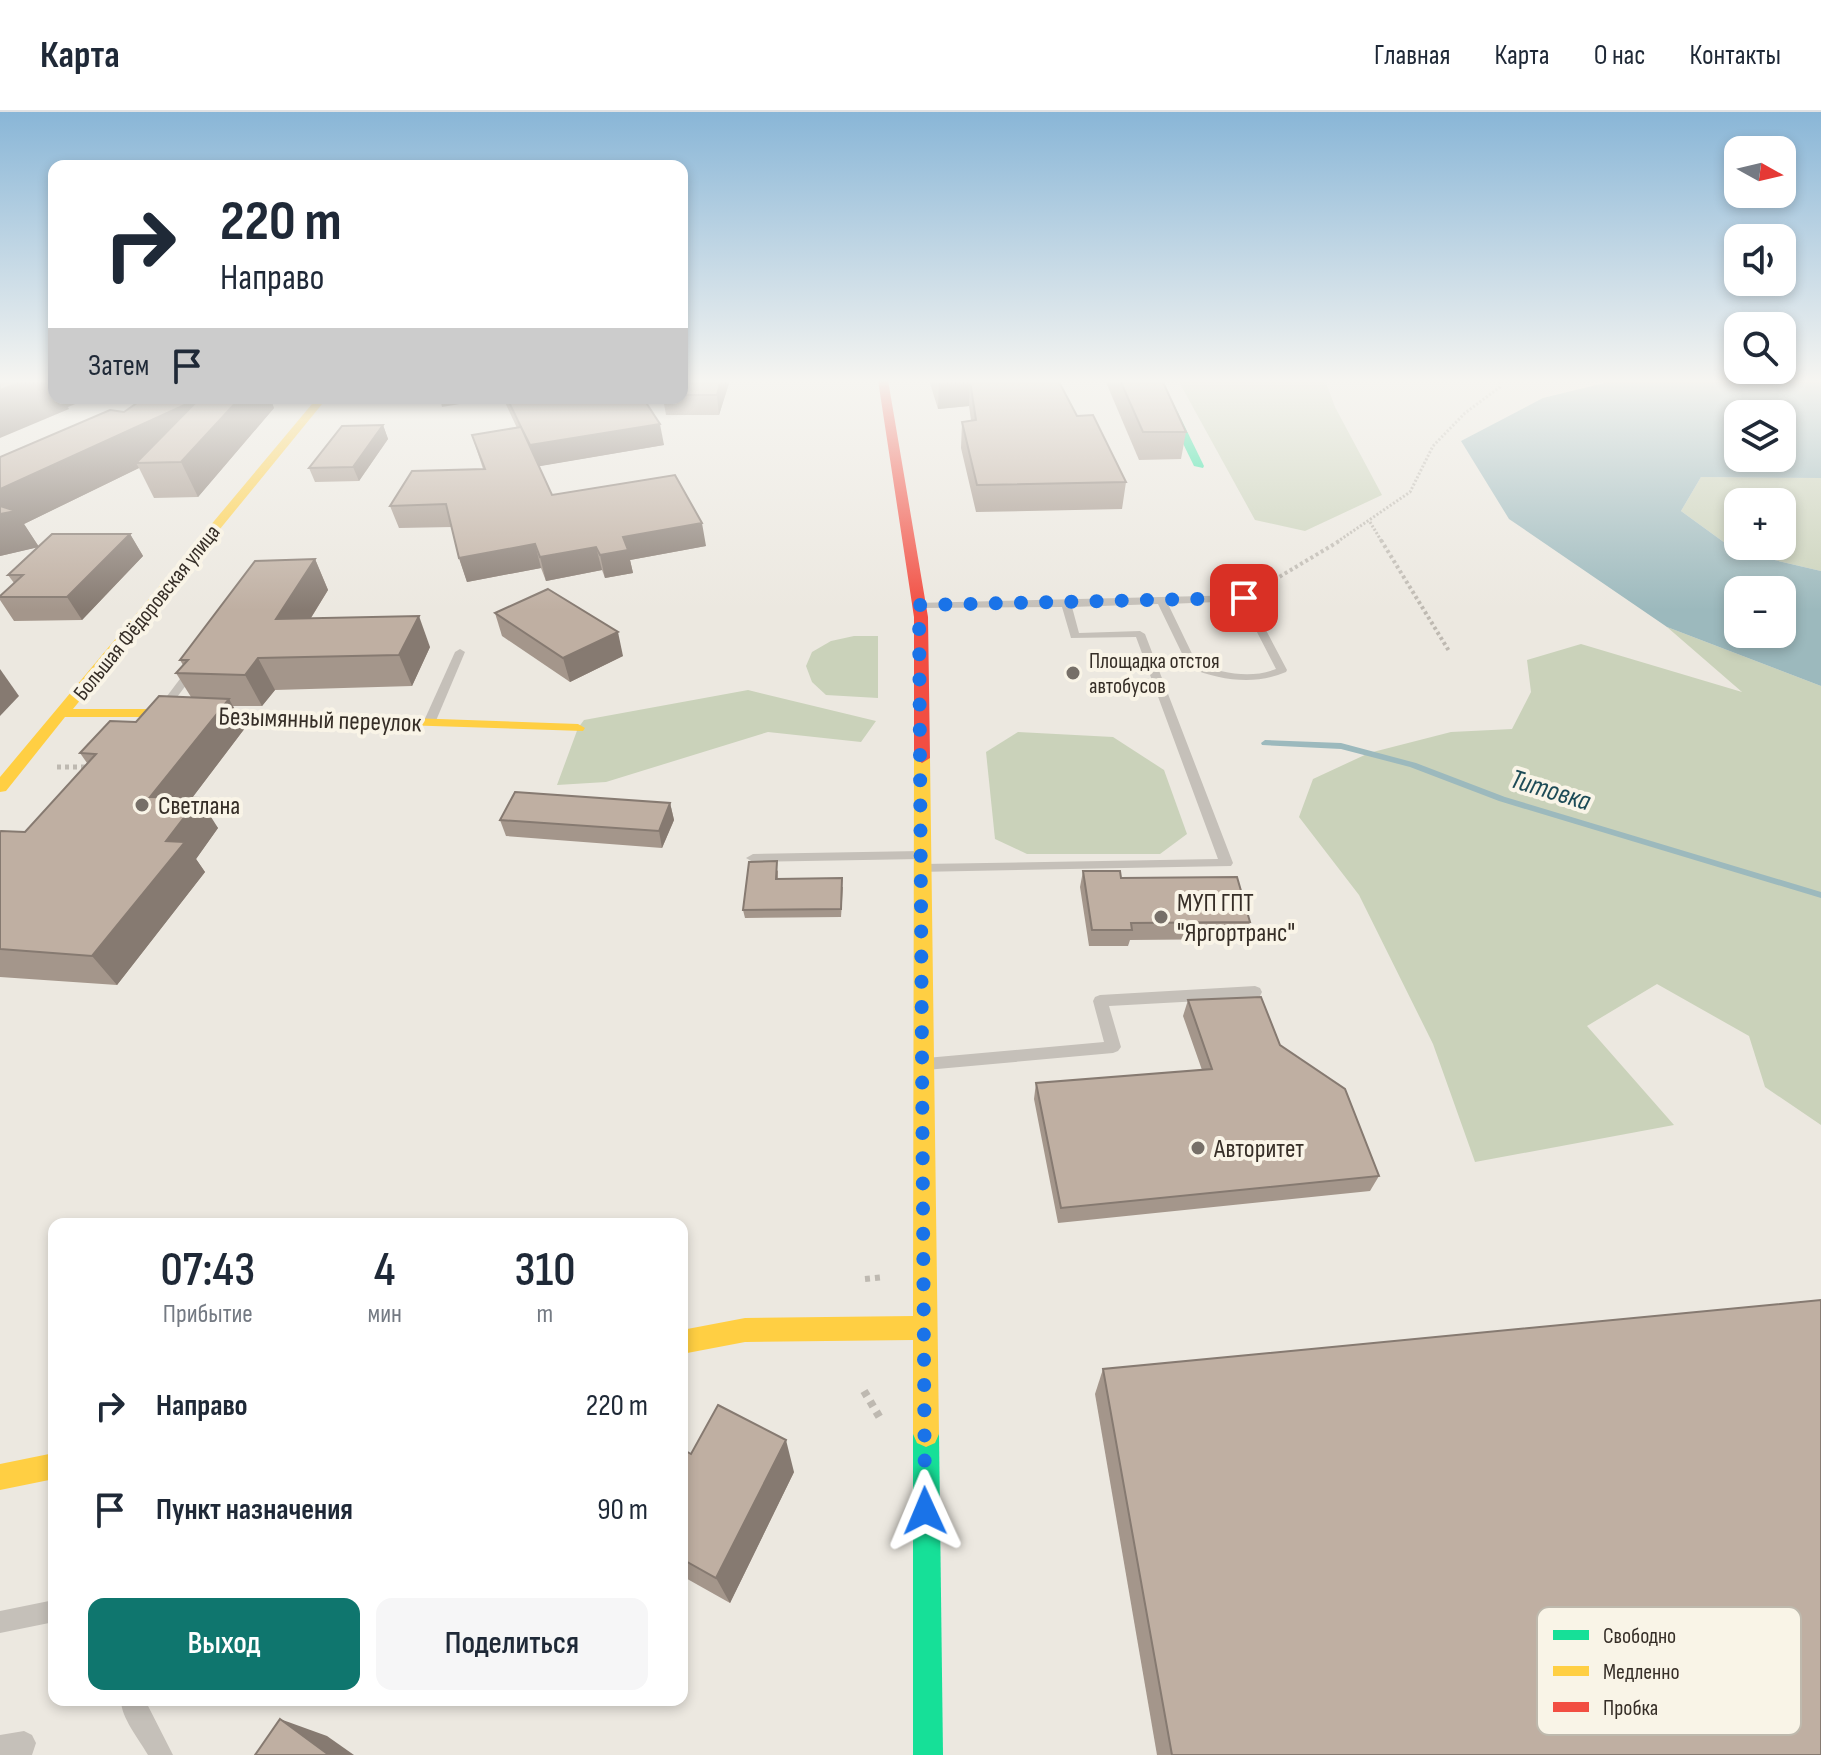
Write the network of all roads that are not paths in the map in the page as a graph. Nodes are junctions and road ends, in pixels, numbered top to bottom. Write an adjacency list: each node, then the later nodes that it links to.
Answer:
1 (274, 457): 10 (street, Большая Фёдоровская улица)
2 (895, 457): 7 (street)
3 (1194, 457): 4 (street)
4 (1199, 466)
5 (1162, 602): 5 (lane); 6 (lane)
6 (1066, 604): 7 (lane); 16 (lane)
7 (919, 605): 16 (street)
8 (460, 652): 12 (lane)
9 (198, 663): 11 (lane)
10 (63, 713): 11 (street, Безымянный переулок); 14 (street, Большая Фёдоровская улица)
11 (159, 713): 12 (street, Безымянный переулок)
12 (429, 723): 13 (street, Безымянный переулок)
13 (578, 728)
14 (0, 787)
15 (753, 858): 16 (lane)
16 (921, 862): 18 (street)
17 (1255, 992): 18 (lane)
18 (922, 1064): 19 (street)
19 (923, 1328): 20 (street); 29 (street)
20 (688, 1341)
21 (48, 1467): 22 (street)
22 (0, 1477)
23 (48, 1612): 24 (lane)
24 (0, 1622)
25 (133, 1706): 28 (lane)
26 (0, 1747): 27 (lane)
27 (20, 1755)
28 (161, 1755)
29 (928, 1755)

